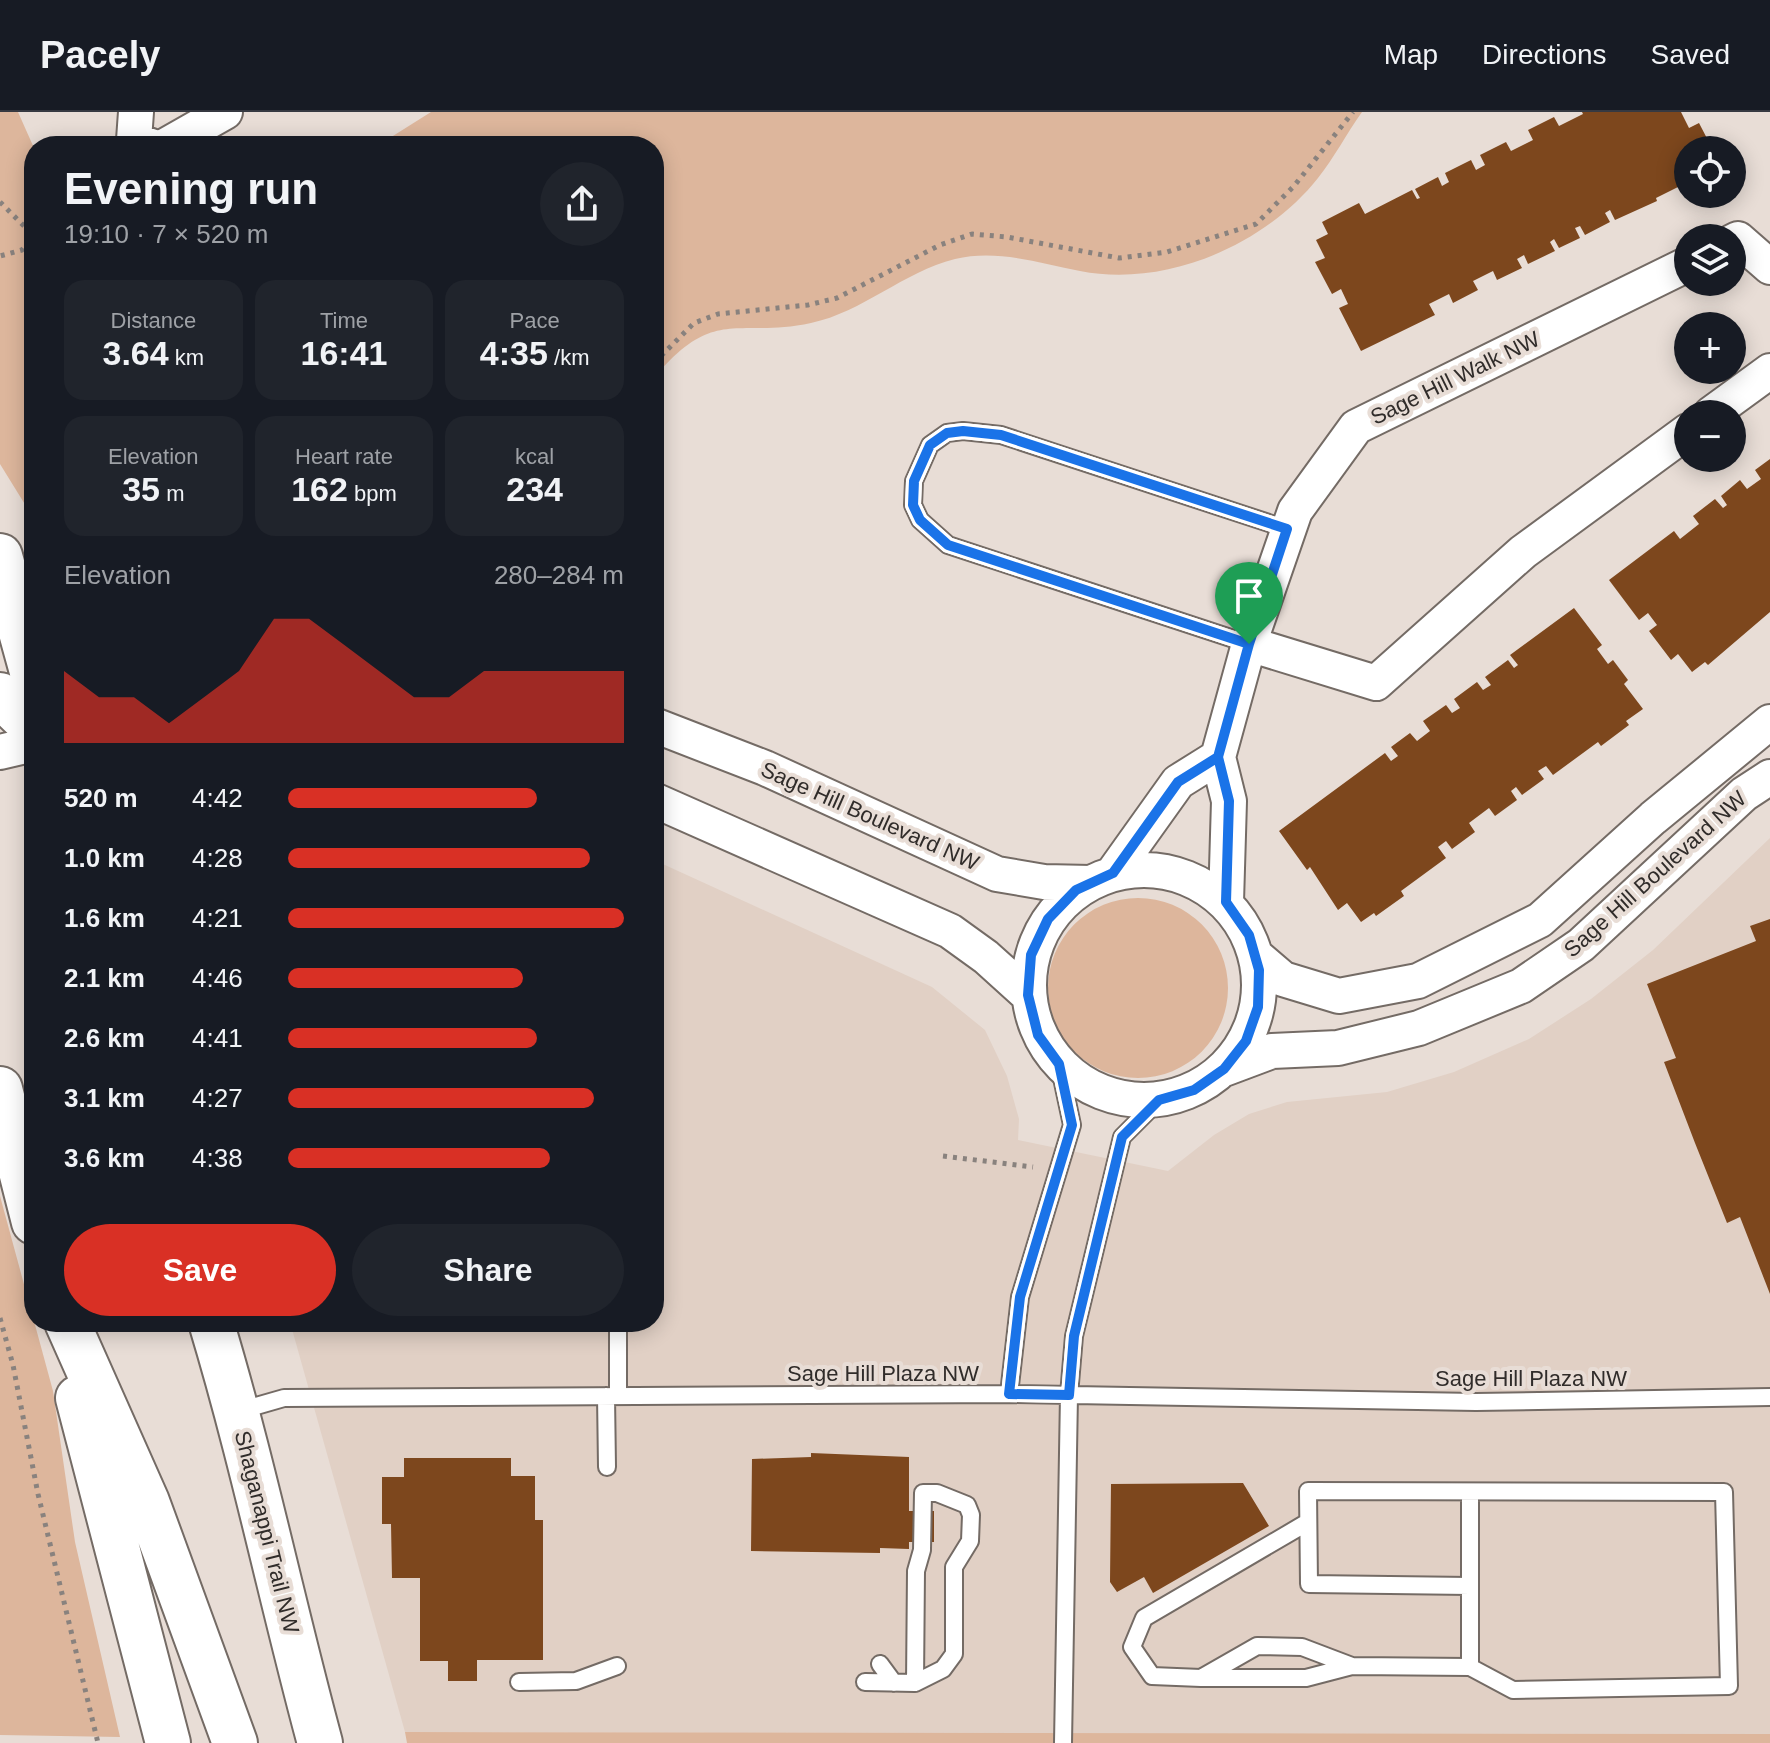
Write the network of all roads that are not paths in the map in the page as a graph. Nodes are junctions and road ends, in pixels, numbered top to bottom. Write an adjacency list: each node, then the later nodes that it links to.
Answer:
1 (136, 112): 3 (street)
2 (225, 112): 4 (street)
3 (134, 136)
4 (183, 136)
5 (1746, 246): 6 (street)
6 (1770, 267)
7 (1674, 271): 11 (street, Sage Hill Walk NW)
8 (1770, 371): 9 (street)
9 (1730, 400)
10 (1674, 441): 16 (street)
11 (1287, 529): 16 (street, Sage Hill Walk NW); 16 (lane)
12 (0, 531): 14 (main road)
13 (0, 556): 15 (main road)
14 (24, 556)
15 (24, 644)
16 (1249, 644): 25 (street, Sage Hill Walk NW)
17 (24, 683): 18 (street)
18 (0, 689)
19 (0, 695): 20 (main road)
20 (24, 718)
21 (1770, 722): 30 (street, Sage Hill Boulevard NW)
22 (664, 729): 28 (street, Sage Hill Boulevard NW)
23 (24, 746): 24 (street)
24 (0, 752)
25 (1218, 757): 28 (street); 29 (street, Sage Hill Walk NW)
26 (1770, 777): 33 (street, Sage Hill Boulevard NW)
27 (664, 804): 31 (street)
28 (1102, 878): 29 (street); 31 (street)
29 (1226, 902): 30 (street)
30 (1255, 955): 33 (street)
31 (1028, 995): 32 (street)
32 (1059, 1064): 35 (street); 41 (lane)
33 (1224, 1069): 35 (street)
34 (0, 1089): 36 (main road)
35 (1159, 1100): 42 (lane)
36 (24, 1183)
37 (62, 1332): 59 (main road)
38 (71, 1332): 60 (main road)
39 (214, 1332): 45 (main road, Shaganappi Trail NW)
40 (617, 1332): 43 (lane)
41 (1009, 1394): 42 (lane, Sage Hill Plaza NW); 43 (lane, Sage Hill Plaza NW)
42 (1069, 1395): 44 (lane, Sage Hill Plaza NW); 62 (lane)
43 (612, 1396): 45 (lane, Sage Hill Plaza NW); 46 (lane)
44 (1770, 1397)
45 (237, 1411): 61 (main road, Shaganappi Trail NW)
46 (607, 1467)
47 (1470, 1493): 48 (lane); 49 (lane); 53 (lane)
48 (1308, 1522): 49 (lane); 54 (lane)
49 (1470, 1586): 53 (lane)
50 (880, 1664): 57 (lane)
51 (617, 1666): 55 (lane)
52 (1352, 1666): 53 (lane); 54 (lane); 54 (lane)
53 (1470, 1667)
54 (1201, 1678)
55 (519, 1682)
56 (865, 1682): 57 (lane)
57 (894, 1683): 58 (lane)
58 (915, 1683): 58 (lane)
59 (168, 1743)
60 (235, 1743)
61 (320, 1743)
62 (1063, 1743)

